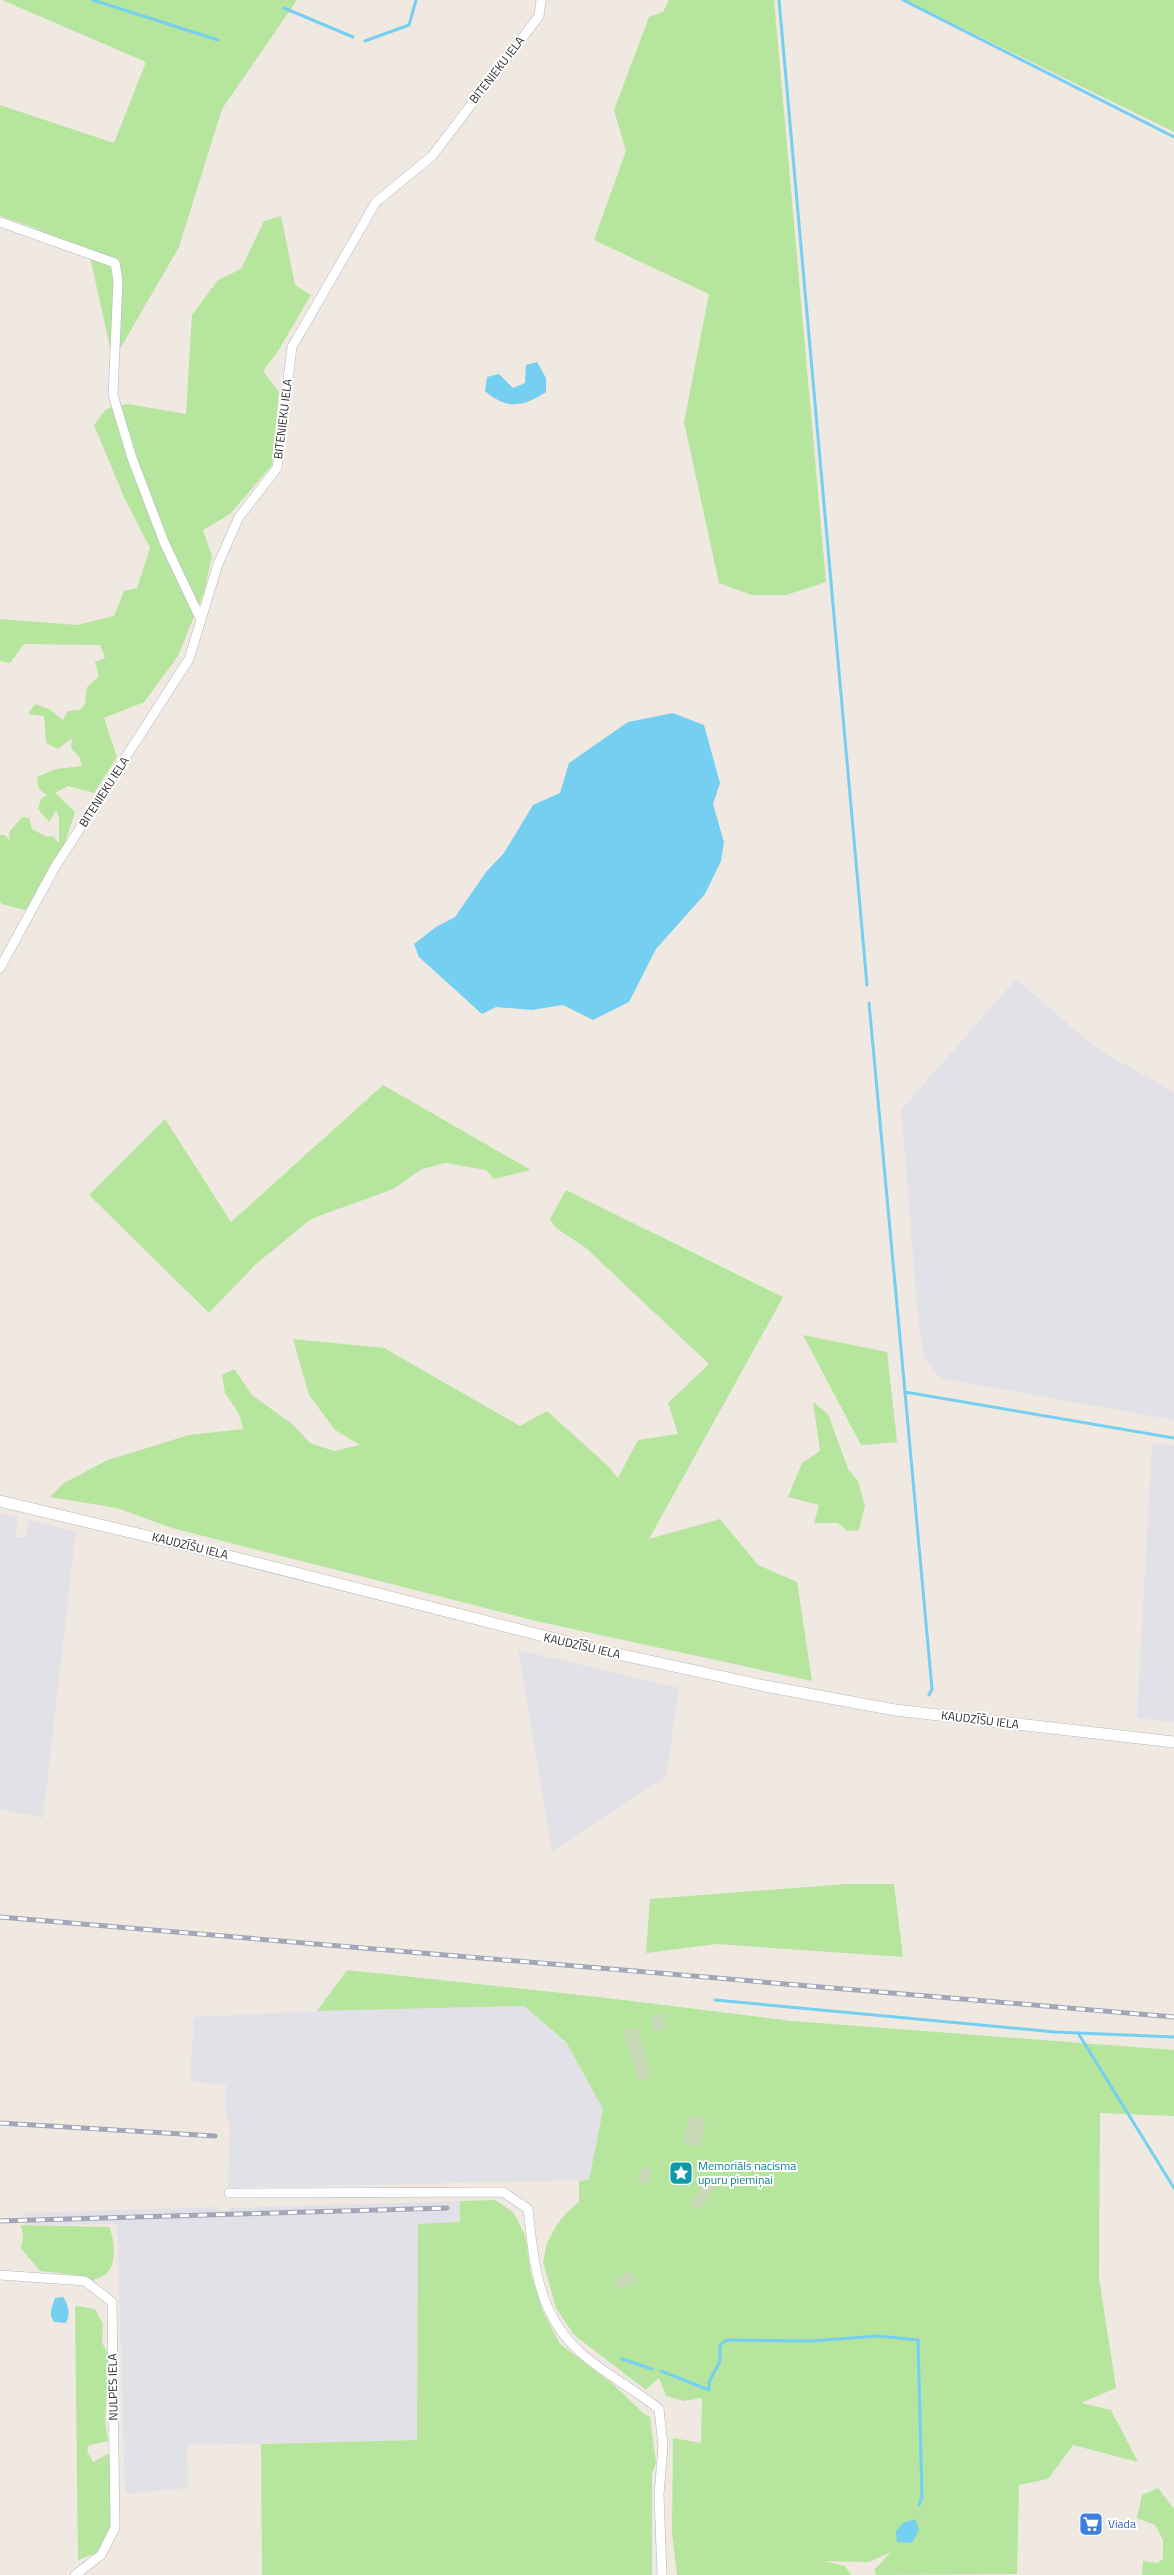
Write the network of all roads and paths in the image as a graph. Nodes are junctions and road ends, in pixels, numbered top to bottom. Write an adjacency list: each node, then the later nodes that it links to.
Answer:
1 (541, 0): 3 (street, BITENIEKU IELA)
2 (0, 222): 3 (street)
3 (201, 620): 4 (street, BITENIEKU IELA)
4 (0, 968)
5 (0, 1501): 6 (street, KAUDZĪŠU IELA)
6 (1174, 1742)
7 (229, 2193): 10 (street)
8 (0, 2275): 9 (street, NULPES IELA)
9 (75, 2575)
10 (662, 2575)

